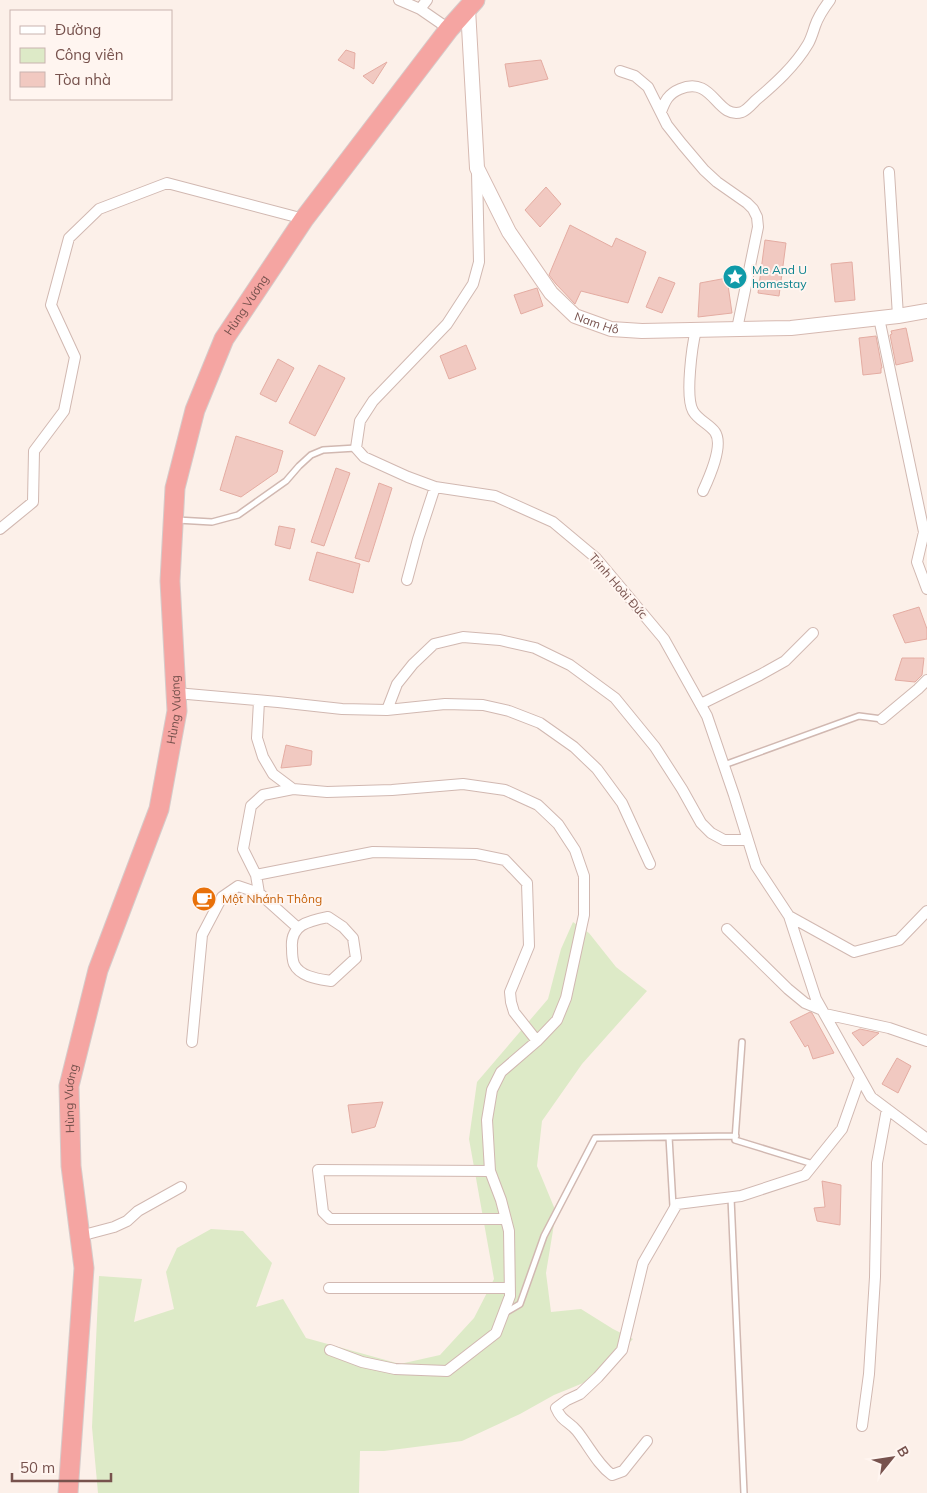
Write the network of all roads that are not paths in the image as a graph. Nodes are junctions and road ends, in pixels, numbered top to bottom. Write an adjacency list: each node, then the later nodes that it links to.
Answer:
1 (400, 0): 5 (street)
2 (427, 0): 5 (street)
3 (830, 0): 8 (street)
4 (472, 4): 6 (highway, Hùng Vương); 9 (street, Nam Hồ)
5 (420, 9): 6 (street)
6 (449, 29): 11 (highway, Hùng Vương)
7 (620, 71): 8 (street)
8 (661, 112): 15 (street)
9 (477, 168): 16 (street, Nam Hồ); 17 (street)
10 (889, 172): 13 (street)
11 (304, 219): 20 (highway, Hùng Vương); 21 (street)
12 (927, 311): 13 (street, Nam Hồ)
13 (898, 316): 14 (street, Nam Hồ)
14 (879, 318): 15 (street, Nam Hồ); 22 (street)
15 (738, 329): 16 (street, Nam Hồ)
16 (696, 330): 19 (street)
17 (356, 448): 18 (street, Trịnh Hoài Đức); 20 (lane)
18 (435, 486): 23 (street); 29 (street, Trịnh Hoài Đức)
19 (703, 491)
20 (174, 520): 27 (highway, Hùng Vương)
21 (0, 529)
22 (926, 534): 24 (street)
23 (407, 580)
24 (927, 588)
25 (813, 633): 29 (street)
26 (927, 680): 31 (street)
27 (176, 693): 28 (street); 58 (highway, Hùng Vương)
28 (259, 700): 30 (street); 33 (street)
29 (701, 704): 32 (street, Trịnh Hoài Đức)
30 (387, 710): 34 (street); 35 (street)
31 (882, 719): 32 (lane)
32 (724, 765): 34 (street, Trịnh Hoài Đức)
33 (293, 789): 36 (street); 43 (street)
34 (748, 840): 39 (street, Trịnh Hoài Đức)
35 (650, 864)
36 (256, 874): 37 (street); 43 (street)
37 (259, 893): 40 (street); 45 (street)
38 (927, 911): 39 (street, Trịnh Hoài Đức)
39 (790, 916): 42 (street)
40 (298, 928): 40 (street)
41 (727, 928): 42 (street)
42 (824, 1012): 44 (street); 47 (street)
43 (537, 1041): 53 (street)
44 (927, 1041)
45 (192, 1042)
46 (742, 1042): 49 (lane)
47 (860, 1078): 48 (street); 52 (street)
48 (887, 1109): 51 (street); 63 (street)
49 (736, 1136): 50 (lane); 52 (lane)
50 (669, 1137): 56 (lane); 61 (lane)
51 (927, 1138)
52 (813, 1164): 55 (street)
53 (490, 1171): 57 (street); 57 (street)
54 (181, 1187): 58 (street)
55 (731, 1198): 56 (street); 66 (lane)
56 (674, 1211): 64 (street)
57 (506, 1219): 60 (street)
58 (80, 1236): 65 (highway, Hùng Vương)
59 (329, 1288): 60 (street)
60 (509, 1288): 61 (street)
61 (502, 1315): 62 (street)
62 (330, 1350)
63 (862, 1426)
64 (647, 1441)
65 (68, 1493)
66 (744, 1493)

